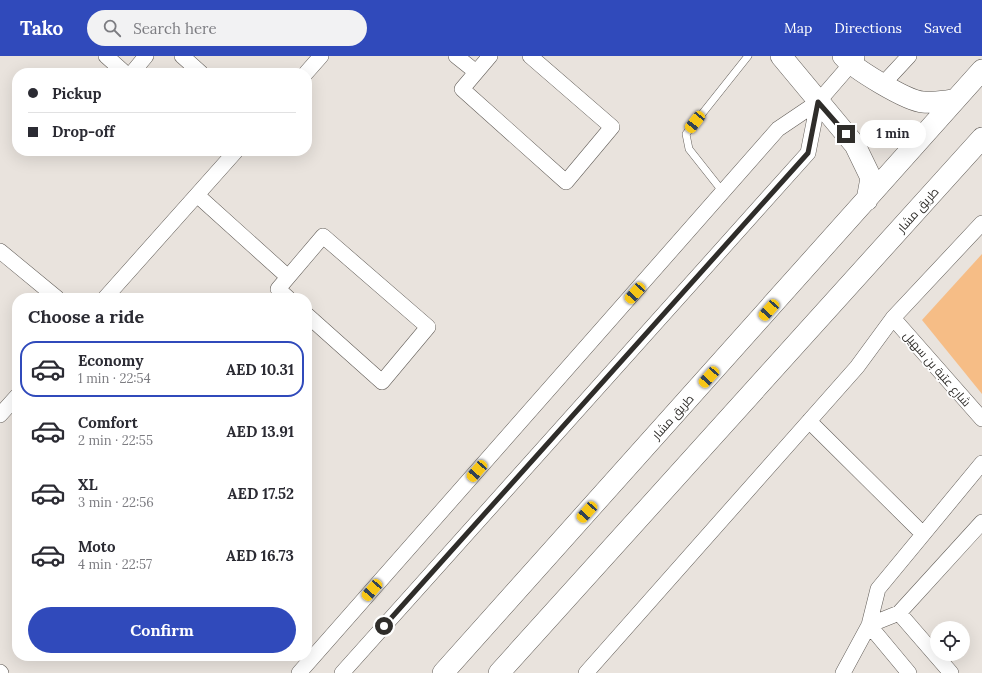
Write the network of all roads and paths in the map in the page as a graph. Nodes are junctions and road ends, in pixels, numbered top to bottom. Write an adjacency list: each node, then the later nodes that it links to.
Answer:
1 (106, 56): 12 (street)
2 (146, 56): 13 (street)
3 (182, 56): 14 (street)
4 (321, 56): 15 (street)
5 (456, 56): 17 (street)
6 (490, 56): 17 (street)
7 (530, 56): 17 (street)
8 (748, 56): 23 (lane)
9 (781, 56): 20 (street)
10 (909, 56): 18 (street)
11 (850, 59): 18 (street); 20 (street)
12 (119, 68)
13 (136, 68)
14 (195, 68)
15 (310, 68)
16 (982, 70): 19 (street, طريق مشار)
17 (476, 72)
18 (883, 84): 19 (street)
19 (954, 100): 25 (street, طريق مشار)
20 (818, 102): 23 (street); 25 (street); 46 (street)
21 (982, 138): 48 (street, طريق مشار)
22 (232, 156): 24 (street)
23 (723, 192): 43 (street)
24 (197, 195): 28 (street); 30 (street)
25 (867, 200): 47 (street, طريق مشار)
26 (982, 223): 32 (street)
27 (0, 251): 29 (street)
28 (288, 277): 31 (street); 33 (street)
29 (51, 293)
30 (109, 293)
31 (282, 293)
32 (893, 318): 36 (street, شارع عتبة بن سهيل); 37 (street)
33 (312, 319)
34 (12, 402): 35 (street)
35 (0, 415)
36 (982, 419)
37 (809, 421): 40 (street); 49 (street)
38 (982, 464): 40 (street)
39 (982, 522): 41 (street)
40 (923, 534): 42 (street)
41 (899, 613): 42 (street); 52 (street)
42 (869, 625): 50 (street); 51 (street)
43 (312, 658)
44 (310, 661): 45 (street)
45 (299, 673)
46 (342, 673)
47 (443, 673)
48 (499, 673)
49 (586, 673)
50 (843, 673)
51 (909, 673)
52 (951, 673)

